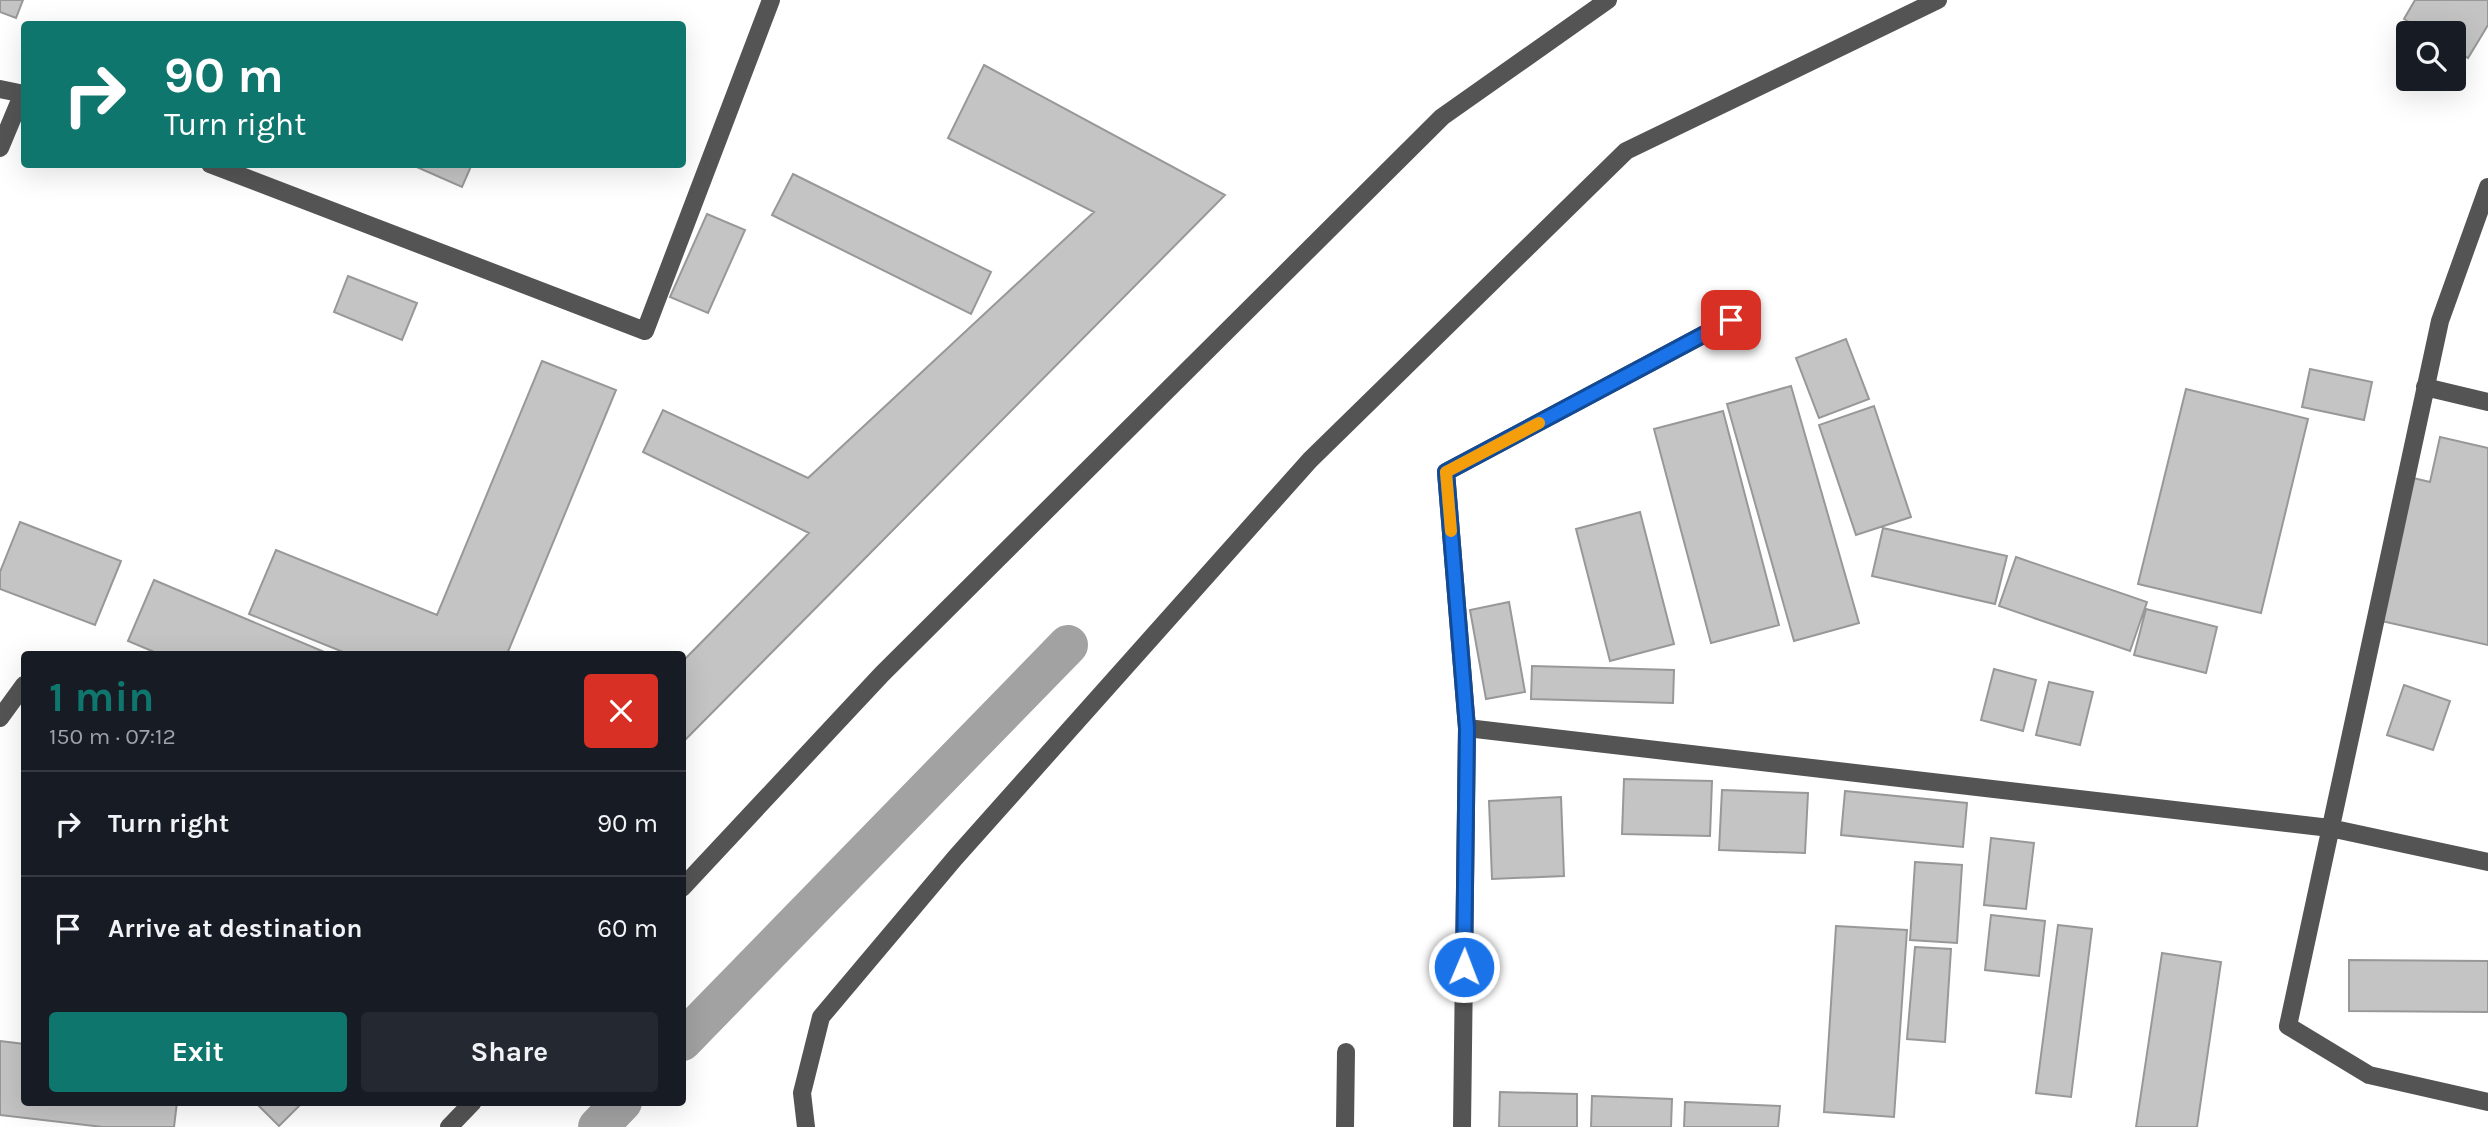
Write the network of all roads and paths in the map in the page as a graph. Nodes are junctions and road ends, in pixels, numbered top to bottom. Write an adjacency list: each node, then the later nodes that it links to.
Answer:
1 (771, 0): 8 (street)
2 (1608, 0): 18 (street)
3 (1938, 0): 23 (street)
4 (0, 89): 5 (street)
5 (21, 92)
6 (21, 100): 7 (street)
7 (0, 148)
8 (220, 168)
9 (2488, 187): 11 (street)
10 (1731, 320): 15 (street)
11 (2425, 387): 12 (street); 16 (street)
12 (2488, 402)
13 (21, 689): 14 (street)
14 (0, 718)
15 (1467, 728): 16 (street); 25 (street)
16 (2330, 828): 17 (street); 20 (street)
17 (2488, 862)
18 (686, 884)
19 (1346, 1052): 24 (street)
20 (2488, 1102)
21 (468, 1106): 22 (street)
22 (449, 1127)
23 (806, 1127)
24 (1345, 1127)
25 (1462, 1127)

